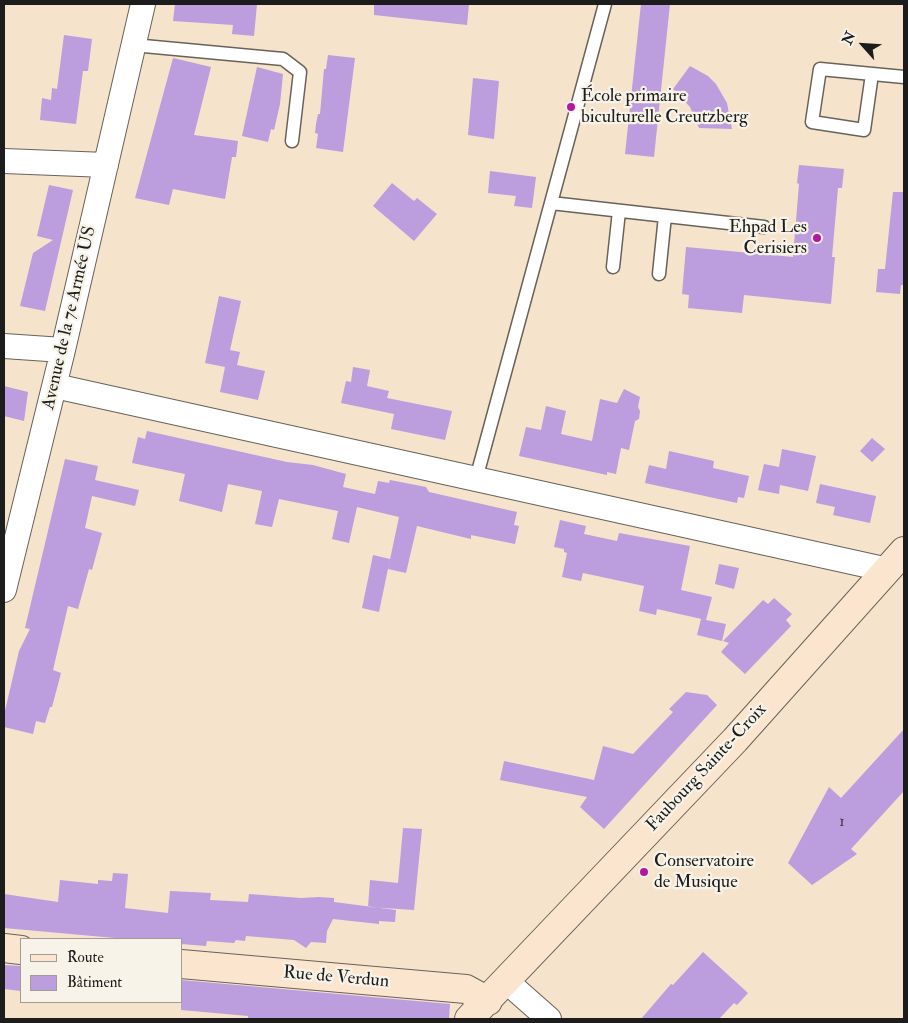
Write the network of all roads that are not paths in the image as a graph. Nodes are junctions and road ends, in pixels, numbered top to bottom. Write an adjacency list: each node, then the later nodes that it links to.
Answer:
1 (143, 4): 3 (street, Avenue de la 7e Armée US)
2 (605, 4): 9 (lane)
3 (133, 45): 6 (lane); 8 (street, Avenue de la 7e Armée US)
4 (872, 74): 4 (lane); 5 (lane)
5 (904, 77)
6 (292, 142)
7 (4, 162): 8 (street)
8 (106, 165): 16 (street, Avenue de la 7e Armée US)
9 (551, 203): 10 (lane); 18 (lane)
10 (619, 211): 11 (lane); 13 (lane)
11 (665, 216): 12 (lane); 14 (lane)
12 (764, 227)
13 (613, 267)
14 (659, 274)
15 (4, 346): 16 (street)
16 (64, 350): 17 (street, Avenue de la 7e Armée US)
17 (55, 386): 18 (street); 19 (street, Avenue de la 7e Armée US)
18 (476, 479): 20 (street)
19 (12, 526): 21 (street, Avenue de la 7e Armée US)
20 (896, 560): 25 (main road, Faubourg Sainte-Croix)
21 (4, 590)
22 (4, 948): 23 (main road)
23 (20, 950)
24 (182, 964): 26 (main road, Rue de Verdun)
25 (506, 981): 26 (main road, Faubourg Sainte-Croix); 27 (street)
26 (478, 1010)
27 (550, 1019)

